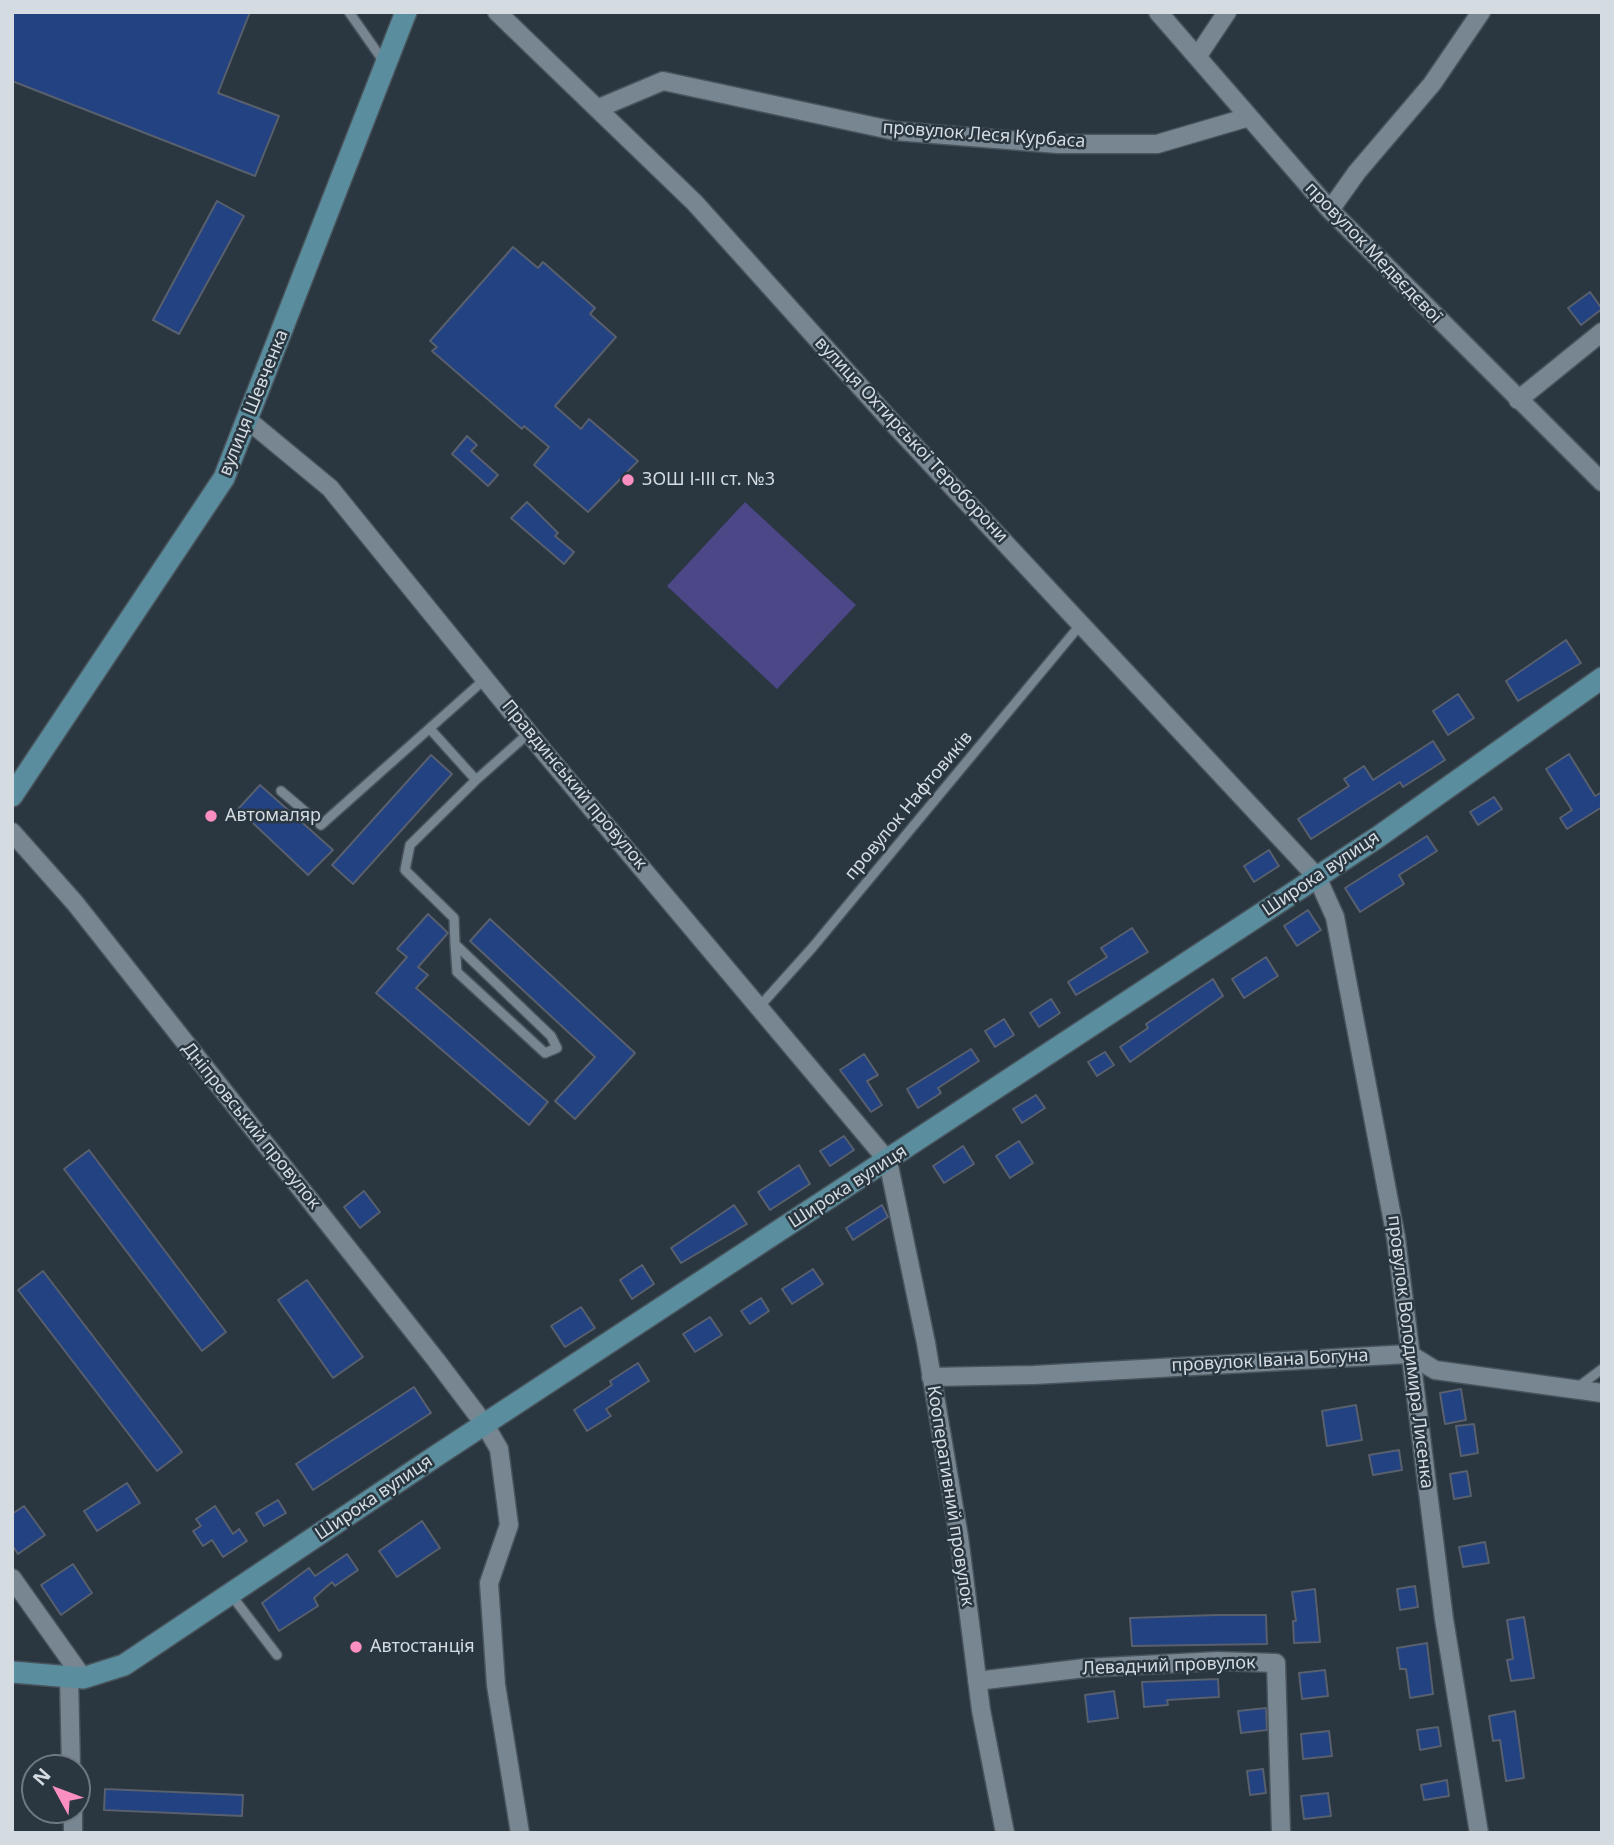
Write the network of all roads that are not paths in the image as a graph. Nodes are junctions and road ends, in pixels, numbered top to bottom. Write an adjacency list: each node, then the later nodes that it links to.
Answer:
1 (349, 12): 8 (lane)
2 (406, 12): 8 (street, вулиця Шевченка)
3 (496, 12): 9 (street, вулиця Охтирської Тероборони)
4 (1158, 12): 7 (street, провулок Медвєдєвої)
5 (1227, 12): 7 (street)
6 (1481, 12): 11 (street)
7 (1197, 57): 10 (street, провулок Медвєдєвої)
8 (386, 65): 14 (street, вулиця Шевченка)
9 (598, 108): 10 (street, провулок Леся Курбаса); 16 (street, вулиця Охтирської Тероборони)
10 (1249, 117): 11 (street, провулок Медвєдєвої)
11 (1330, 210): 13 (street, провулок Медвєдєвої)
12 (1602, 332): 13 (street)
13 (1518, 400): 15 (street, провулок Медвєдєвої)
14 (249, 421): 17 (street, Правдинський провулок); 23 (street, вулиця Шевченка)
15 (1602, 482)
16 (1081, 624): 25 (street, вулиця Охтирської Тероборони); 27 (lane, провулок Нафтовиків)
17 (486, 677): 19 (lane); 20 (street, Правдинський провулок)
18 (1602, 678): 25 (street, Широка вулиця)
19 (431, 730): 21 (lane); 22 (lane)
20 (529, 733): 21 (lane); 27 (street, Правдинський провулок)
21 (476, 780): 26 (lane)
22 (281, 791)
23 (12, 796)
24 (12, 832): 34 (street, Дніпровський провулок)
25 (1317, 877): 28 (street, Широка вулиця); 29 (street, провулок Володимира Лисенка)
26 (455, 944): 26 (lane)
27 (760, 1006): 28 (street, Правдинський провулок)
28 (888, 1161): 31 (street, Кооперативний провулок); 34 (street, Широка вулиця)
29 (1409, 1354): 31 (street, провулок Івана Богуна); 32 (street); 45 (street, провулок Володимира Лисенка)
30 (1602, 1369): 32 (lane)
31 (931, 1377): 40 (street, Кооперативний провулок)
32 (1577, 1388): 33 (street)
33 (1602, 1394)
34 (485, 1425): 36 (street, Широка вулиця); 42 (street, Дніпровський провулок)
35 (12, 1578): 39 (street)
36 (232, 1595): 37 (lane); 39 (street, Широка вулиця)
37 (277, 1655)
38 (12, 1672): 39 (street)
39 (76, 1677): 41 (street)
40 (977, 1681): 43 (street, Кооперативний провулок); 44 (street, Левадний провулок)
41 (72, 1754)
42 (520, 1833)
43 (1005, 1833)
44 (1282, 1833)
45 (1479, 1833)

